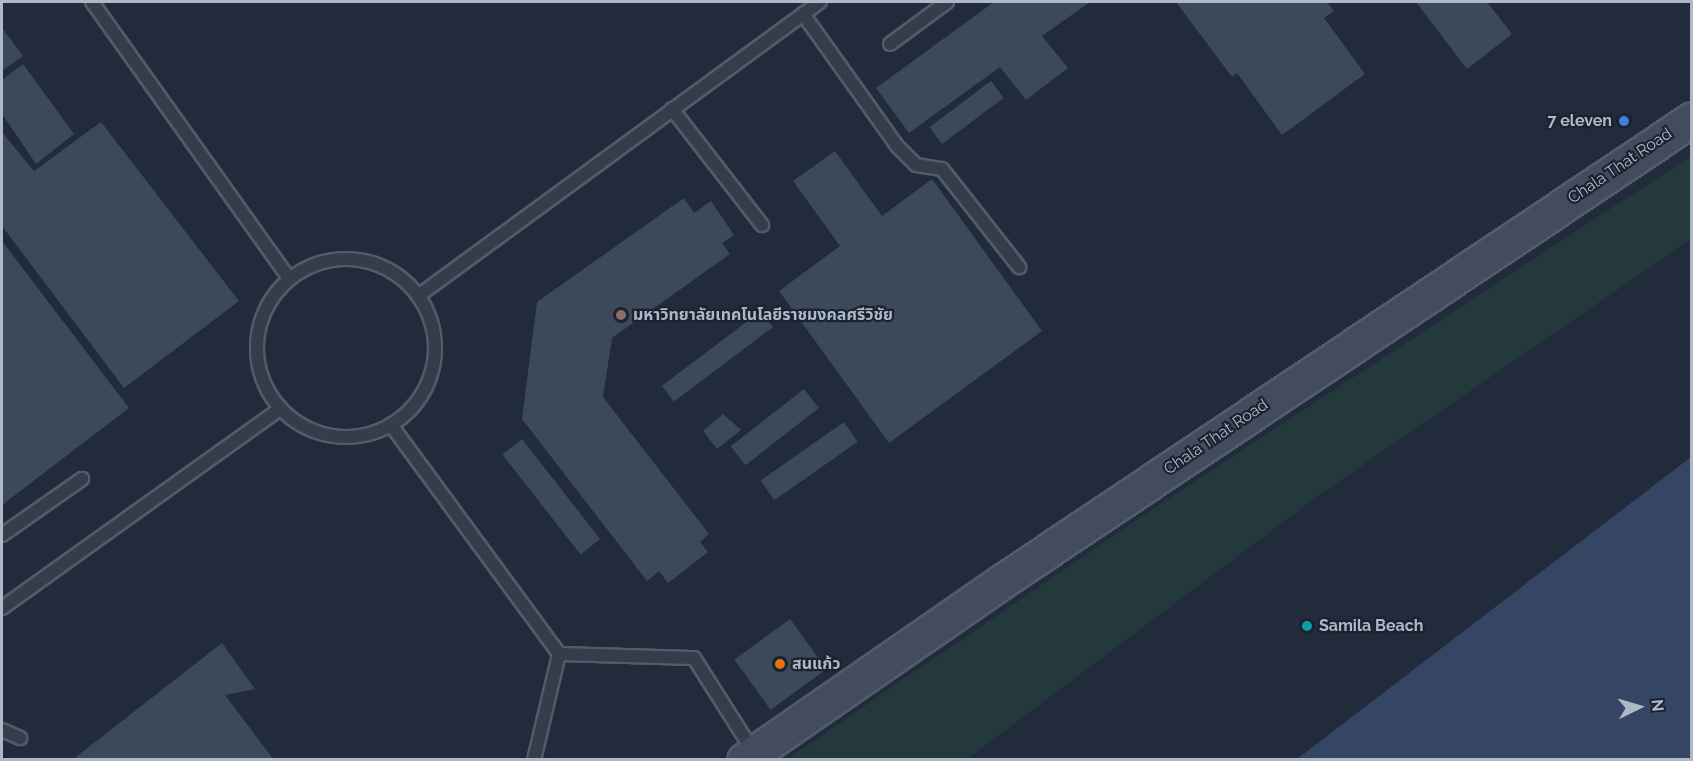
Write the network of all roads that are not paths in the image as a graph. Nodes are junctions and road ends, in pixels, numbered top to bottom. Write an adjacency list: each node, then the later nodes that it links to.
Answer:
1 (92, 2): 10 (lane)
2 (820, 2): 4 (lane)
3 (947, 2): 5 (lane)
4 (803, 14): 6 (lane); 9 (lane)
5 (890, 44)
6 (672, 109): 8 (lane); 11 (lane)
7 (1692, 119): 20 (main road, Chala That Road)
8 (762, 225)
9 (1019, 267)
10 (289, 279): 11 (lane); 12 (lane)
11 (418, 296): 13 (lane)
12 (280, 409): 13 (lane); 16 (lane)
13 (391, 425): 17 (lane)
14 (82, 479): 15 (lane)
15 (2, 535)
16 (2, 608)
17 (559, 654): 20 (lane); 21 (lane)
18 (2, 730): 19 (lane)
19 (20, 738)
20 (749, 757)
21 (534, 759)

